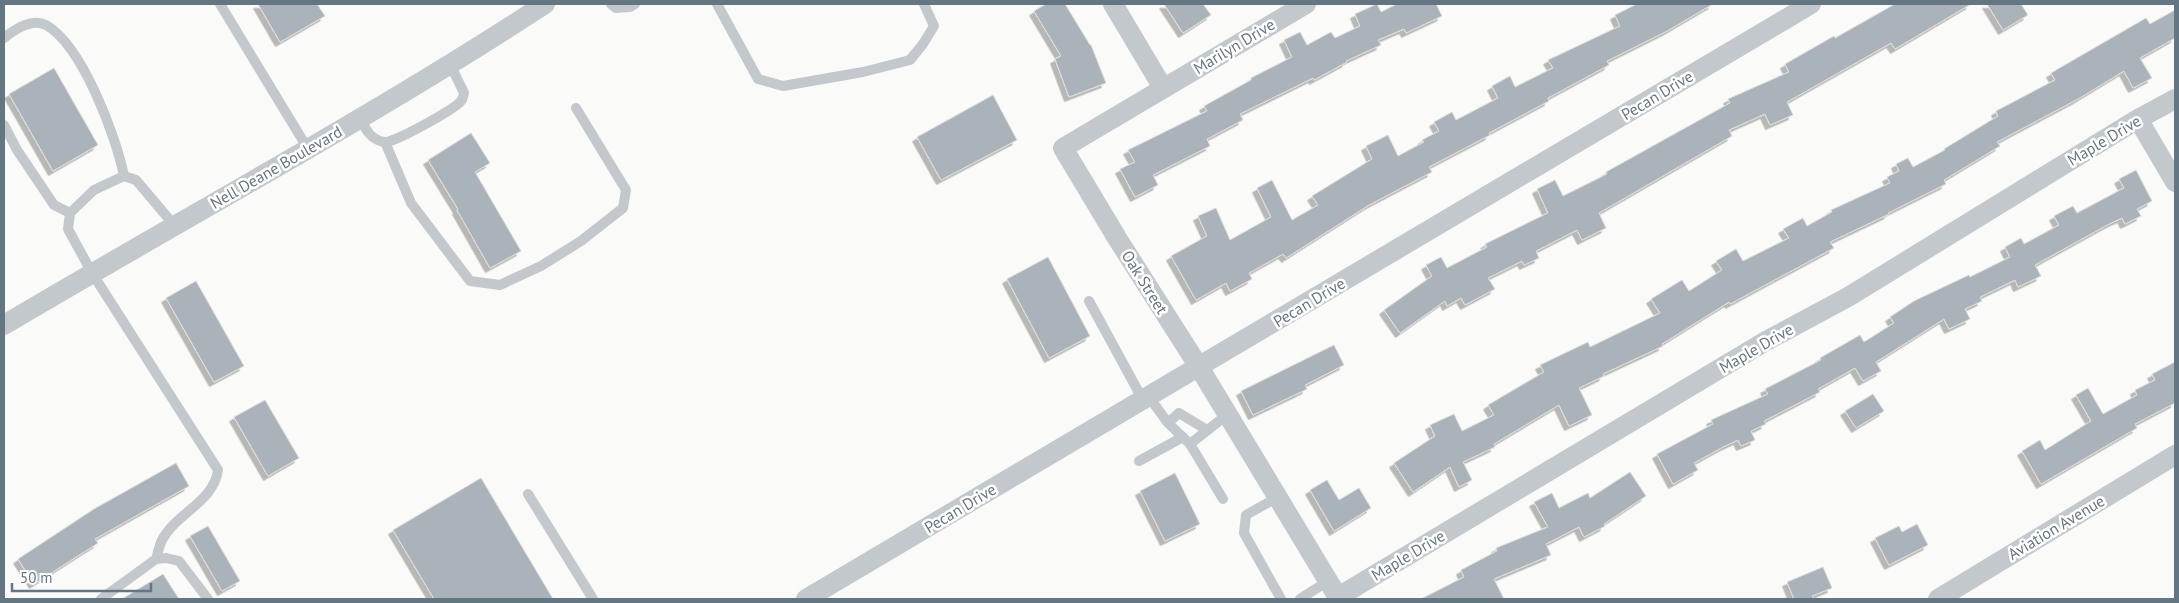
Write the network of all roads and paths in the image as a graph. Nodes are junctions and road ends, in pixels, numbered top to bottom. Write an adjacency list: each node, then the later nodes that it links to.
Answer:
1 (220, 4): 19 (lane)
2 (545, 4): 11 (street, Nell Deane Boulevard)
3 (611, 4): 4 (lane)
4 (635, 4)
5 (717, 4): 6 (lane)
6 (924, 4)
7 (1113, 4): 12 (street)
8 (1306, 4): 12 (street, Marilyn Drive)
9 (1811, 4): 27 (street, Pecan Drive)
10 (4, 38): 20 (lane)
11 (450, 64): 16 (street, Nell Deane Boulevard); 18 (lane)
12 (1163, 88): 27 (street, Oak Street)
13 (2175, 98): 15 (street, Maple Drive)
14 (576, 108): 18 (lane)
15 (2138, 119): 21 (street); 39 (street, Maple Drive)
16 (360, 120): 18 (lane); 19 (street, Nell Deane Boulevard)
17 (4, 125): 22 (lane)
18 (385, 142)
19 (308, 149): 23 (street, Nell Deane Boulevard)
20 (124, 176): 22 (lane); 23 (lane)
21 (2175, 182)
22 (70, 213): 24 (lane)
23 (174, 225): 24 (street, Nell Deane Boulevard)
24 (92, 273): 26 (street, Nell Deane Boulevard); 38 (lane)
25 (1089, 301): 28 (lane)
26 (4, 325)
27 (1199, 367): 28 (street, Pecan Drive); 29 (street, Oak Street)
28 (1146, 398): 30 (lane); 43 (street, Pecan Drive)
29 (1228, 414): 31 (lane); 36 (street, Oak Street)
30 (1168, 423): 31 (lane); 32 (lane)
31 (1208, 430): 32 (lane)
32 (1186, 441): 34 (lane); 37 (lane)
33 (2175, 455): 46 (street, Aviation Avenue)
34 (1139, 461)
35 (528, 494): 42 (lane)
36 (1278, 497): 39 (street, Oak Street); 44 (lane)
37 (1223, 499)
38 (156, 559): 40 (lane); 41 (lane)
39 (1335, 592): 45 (lane)
40 (101, 599)
41 (208, 599)
42 (593, 599)
43 (806, 599)
44 (1281, 599)
45 (1300, 599)
46 (1938, 599)

